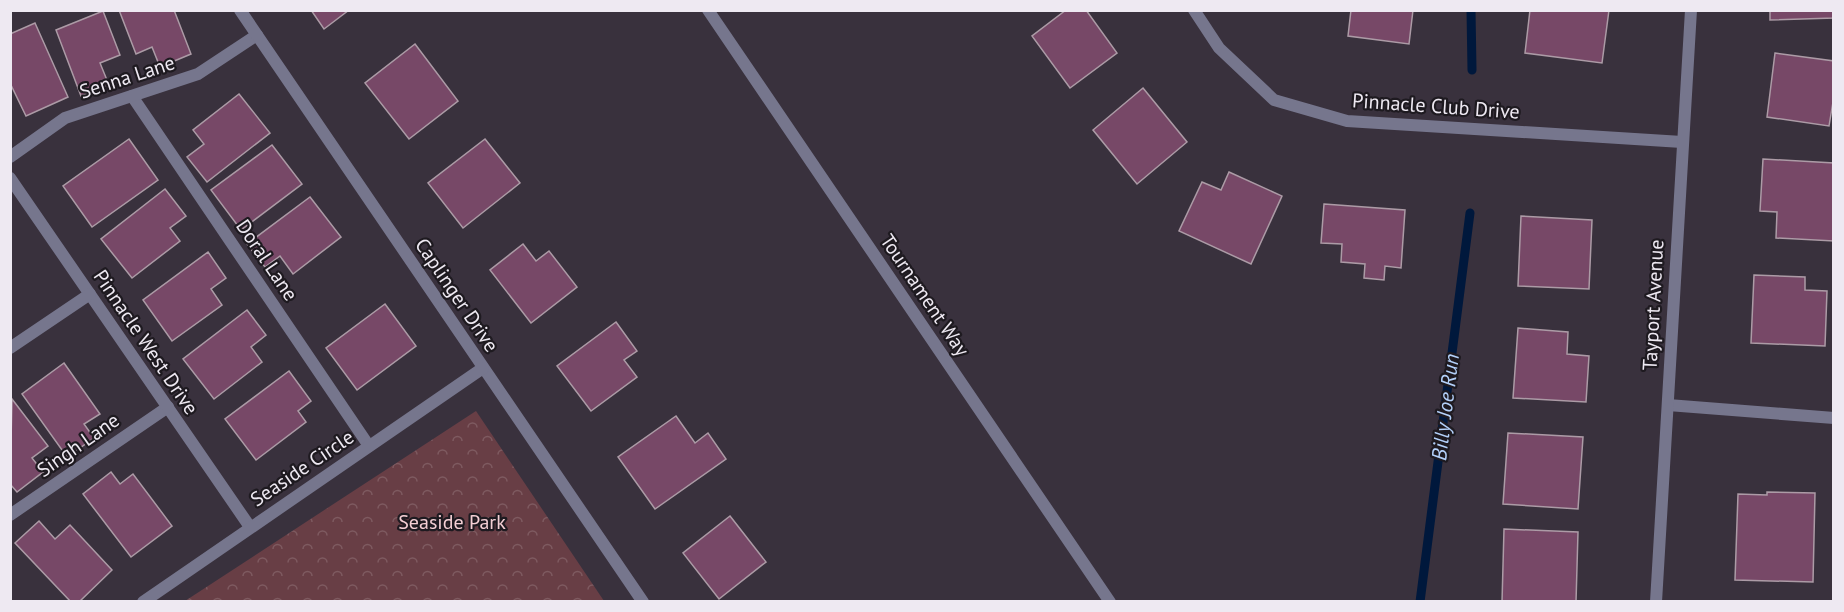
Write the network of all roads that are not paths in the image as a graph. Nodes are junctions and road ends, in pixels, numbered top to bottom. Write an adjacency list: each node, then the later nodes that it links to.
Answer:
1 (240, 10): 5 (street, Caplinger Drive)
2 (708, 10): 21 (street, Tournament Way)
3 (1194, 10): 7 (street, Pinnacle Club Drive)
4 (1691, 10): 7 (street, Tayport Avenue)
5 (256, 36): 6 (street, Senna Lane); 12 (street, Caplinger Drive)
6 (132, 96): 8 (street, Senna Lane); 16 (street, Doral Lane)
7 (1682, 142): 13 (street, Tayport Avenue)
8 (10, 157)
9 (10, 178): 10 (street, Pinnacle West Drive)
10 (90, 294): 11 (street); 14 (street, Pinnacle West Drive)
11 (10, 348)
12 (483, 368): 16 (street, Seaside Circle); 20 (street, Caplinger Drive)
13 (1668, 405): 15 (street); 22 (street, Tayport Avenue)
14 (168, 407): 17 (street, Singh Lane); 18 (street, Pinnacle West Drive)
15 (1833, 418)
16 (369, 446): 18 (street, Seaside Circle)
17 (10, 515)
18 (250, 527): 19 (street, Seaside Circle)
19 (143, 602)
20 (643, 602)
21 (1110, 602)
22 (1656, 602)

